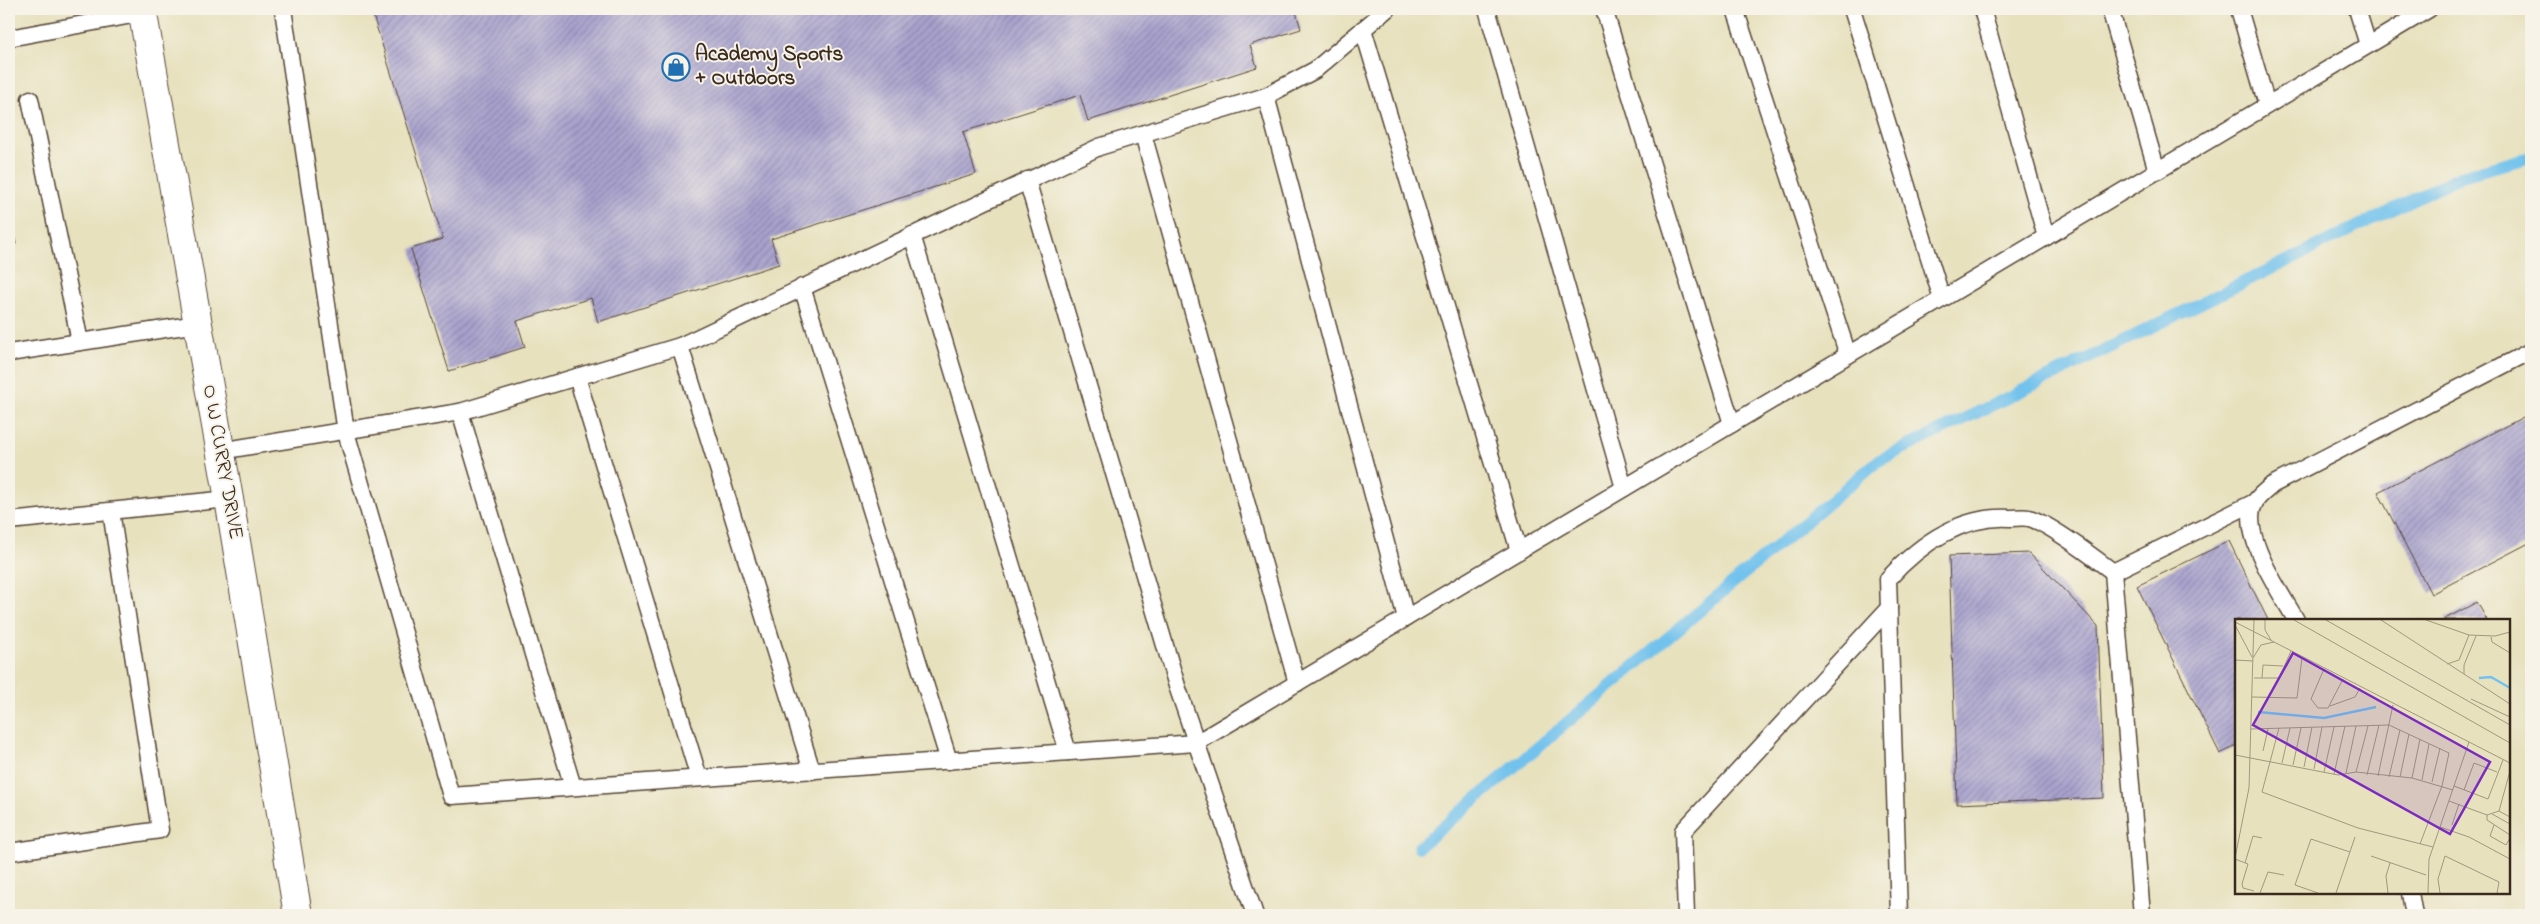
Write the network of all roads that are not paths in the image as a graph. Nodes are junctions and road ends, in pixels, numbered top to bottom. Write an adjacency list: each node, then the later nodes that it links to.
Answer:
1 (283, 9): 35 (lane)
2 (1387, 9): 13 (lane)
3 (1487, 9): 37 (lane)
4 (1604, 9): 34 (lane)
5 (1736, 9): 31 (lane)
6 (1852, 9): 25 (lane)
7 (1982, 9): 23 (lane)
8 (2110, 9): 20 (lane)
9 (2239, 9): 18 (lane)
10 (2358, 9): 15 (lane)
11 (2429, 9): 15 (lane)
12 (142, 11): 14 (lane); 26 (street, O W CURRY DRIVE)
13 (1363, 29): 16 (lane); 42 (lane)
14 (9, 38)
15 (2368, 45): 18 (lane)
16 (1266, 96): 19 (lane); 45 (lane)
17 (30, 99): 27 (lane)
18 (2267, 105): 20 (lane)
19 (1143, 134): 21 (lane); 47 (lane)
20 (2157, 171): 23 (lane)
21 (1027, 180): 22 (lane); 48 (lane)
22 (912, 235): 24 (lane); 49 (lane)
23 (2046, 237): 25 (lane)
24 (802, 287): 28 (lane); 50 (lane)
25 (1942, 298): 31 (lane)
26 (197, 324): 27 (lane); 36 (street, O W CURRY DRIVE)
27 (80, 342): 30 (lane)
28 (680, 346): 32 (lane); 51 (lane)
29 (2531, 351): 39 (lane)
30 (9, 354)
31 (1848, 355): 34 (lane)
32 (578, 377): 33 (lane); 52 (lane)
33 (460, 412): 35 (lane); 53 (lane)
34 (1732, 424): 37 (lane)
35 (346, 432): 36 (lane); 53 (lane)
36 (220, 451): 38 (street, O W CURRY DRIVE)
37 (1624, 488): 42 (lane)
38 (228, 499): 40 (lane); 56 (street, O W CURRY DRIVE)
39 (2255, 502): 43 (lane); 46 (lane)
40 (111, 511): 41 (lane); 54 (lane)
41 (9, 521)
42 (1519, 550): 45 (lane)
43 (2113, 572): 44 (lane); 60 (lane)
44 (1889, 608): 58 (lane); 59 (lane)
45 (1406, 618): 47 (lane)
46 (2295, 619)
47 (1297, 683): 48 (lane)
48 (1196, 743): 49 (lane); 57 (lane)
49 (1068, 752): 50 (lane)
50 (949, 761): 51 (lane)
51 (812, 771): 52 (lane)
52 (699, 778): 53 (lane)
53 (573, 788)
54 (9, 852)
55 (2410, 894): 61 (lane)
56 (298, 915)
57 (1255, 915)
58 (1686, 915)
59 (1899, 915)
60 (2142, 915)
61 (2414, 915)

